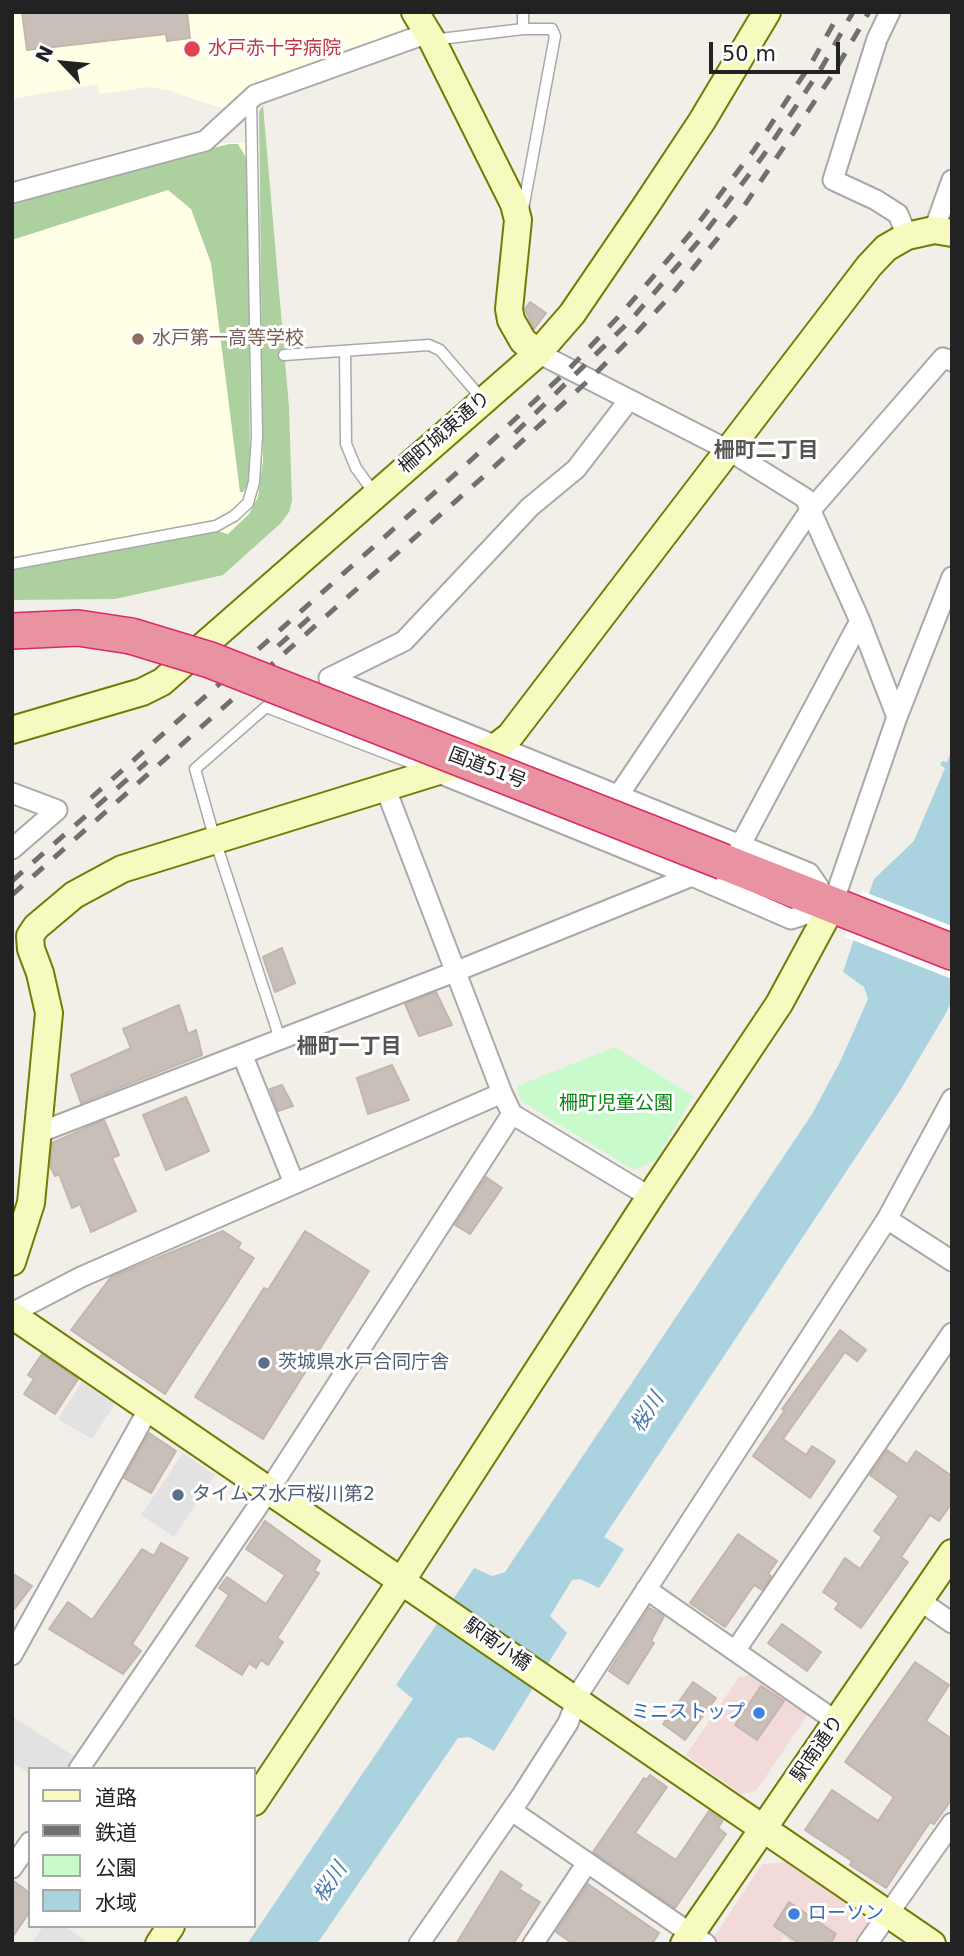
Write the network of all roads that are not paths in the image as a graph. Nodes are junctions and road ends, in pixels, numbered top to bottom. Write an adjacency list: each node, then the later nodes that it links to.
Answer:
1 (523, 12): 5 (lane)
2 (767, 12): 13 (street, 柵町城東通り)
3 (890, 12): 11 (street)
4 (425, 28): 5 (lane); 6 (street); 9 (street)
5 (523, 29): 9 (lane)
6 (251, 99): 8 (street); 21 (lane)
7 (952, 180): 10 (street)
8 (12, 193)
9 (518, 220): 13 (street)
10 (943, 231): 11 (street)
11 (907, 236): 18 (street)
12 (345, 351): 14 (lane); 16 (lane); 19 (lane)
13 (538, 353): 16 (street, 柵町城東通り); 17 (street)
14 (285, 355)
15 (952, 361): 20 (street)
16 (483, 400): 19 (street, 柵町城東通り)
17 (629, 400): 18 (street); 27 (street)
18 (728, 450): 20 (street); 27 (street)
19 (375, 494): 26 (street, 柵町城東通り)
20 (809, 512): 23 (street); 31 (street)
21 (12, 564)
22 (952, 577): 25 (street)
23 (860, 621): 25 (street); 34 (street)
24 (12, 631): 34 (highway, 国道51号, bridge)
25 (897, 717): 36 (street)
26 (12, 730)
27 (497, 746): 28 (street); 31 (street)
28 (434, 771): 29 (street); 32 (lane); 35 (street)
29 (385, 787): 32 (street); 38 (street)
30 (12, 793): 33 (street)
31 (618, 796): 34 (street)
32 (215, 840): 39 (lane); 44 (street)
33 (12, 849)
34 (732, 853): 36 (highway, 国道51号)
35 (692, 876): 36 (street); 38 (street)
36 (843, 910): 37 (highway, 国道51号); 46 (street)
37 (952, 952)
38 (457, 971): 39 (street); 41 (street)
39 (280, 1039): 40 (street)
40 (242, 1054): 44 (street); 45 (street)
41 (502, 1093): 43 (street); 45 (street)
42 (951, 1105): 47 (street)
43 (512, 1114): 46 (street); 53 (street)
44 (38, 1133): 49 (street)
45 (294, 1183): 50 (street)
46 (650, 1197): 55 (street)
47 (887, 1219): 48 (street); 56 (street)
48 (952, 1261)
49 (12, 1262)
50 (12, 1314): 52 (street, 駅南小橋)
51 (952, 1333): 59 (street)
52 (149, 1408): 53 (street, 駅南小橋); 60 (street)
53 (269, 1490): 55 (street, 駅南小橋); 63 (street)
54 (952, 1553): 57 (street, 駅南通り)
55 (402, 1580): 61 (street, 駅南小橋); 64 (street)
56 (646, 1589): 59 (street); 61 (street)
57 (919, 1600): 58 (street); 62 (street, 駅南通り)
58 (952, 1623)
59 (735, 1651): 62 (street)
60 (12, 1655)
61 (567, 1694): 65 (street); 67 (street, 駅南小橋)
62 (837, 1722): 67 (street, 駅南通り)
63 (80, 1767)
64 (256, 1799)
65 (512, 1811): 69 (street); 75 (street)
66 (952, 1823): 71 (street)
67 (763, 1828): 71 (street, 駅南小橋); 73 (street, 駅南通り)
68 (28, 1845): 70 (street)
69 (587, 1863): 73 (street); 76 (street)
70 (12, 1868)
71 (887, 1913): 77 (street); 78 (street, 駅南小橋)
72 (170, 1928): 74 (street)
73 (694, 1940)
74 (159, 1944)
75 (419, 1944)
76 (533, 1944)
77 (867, 1944)
78 (932, 1944)

